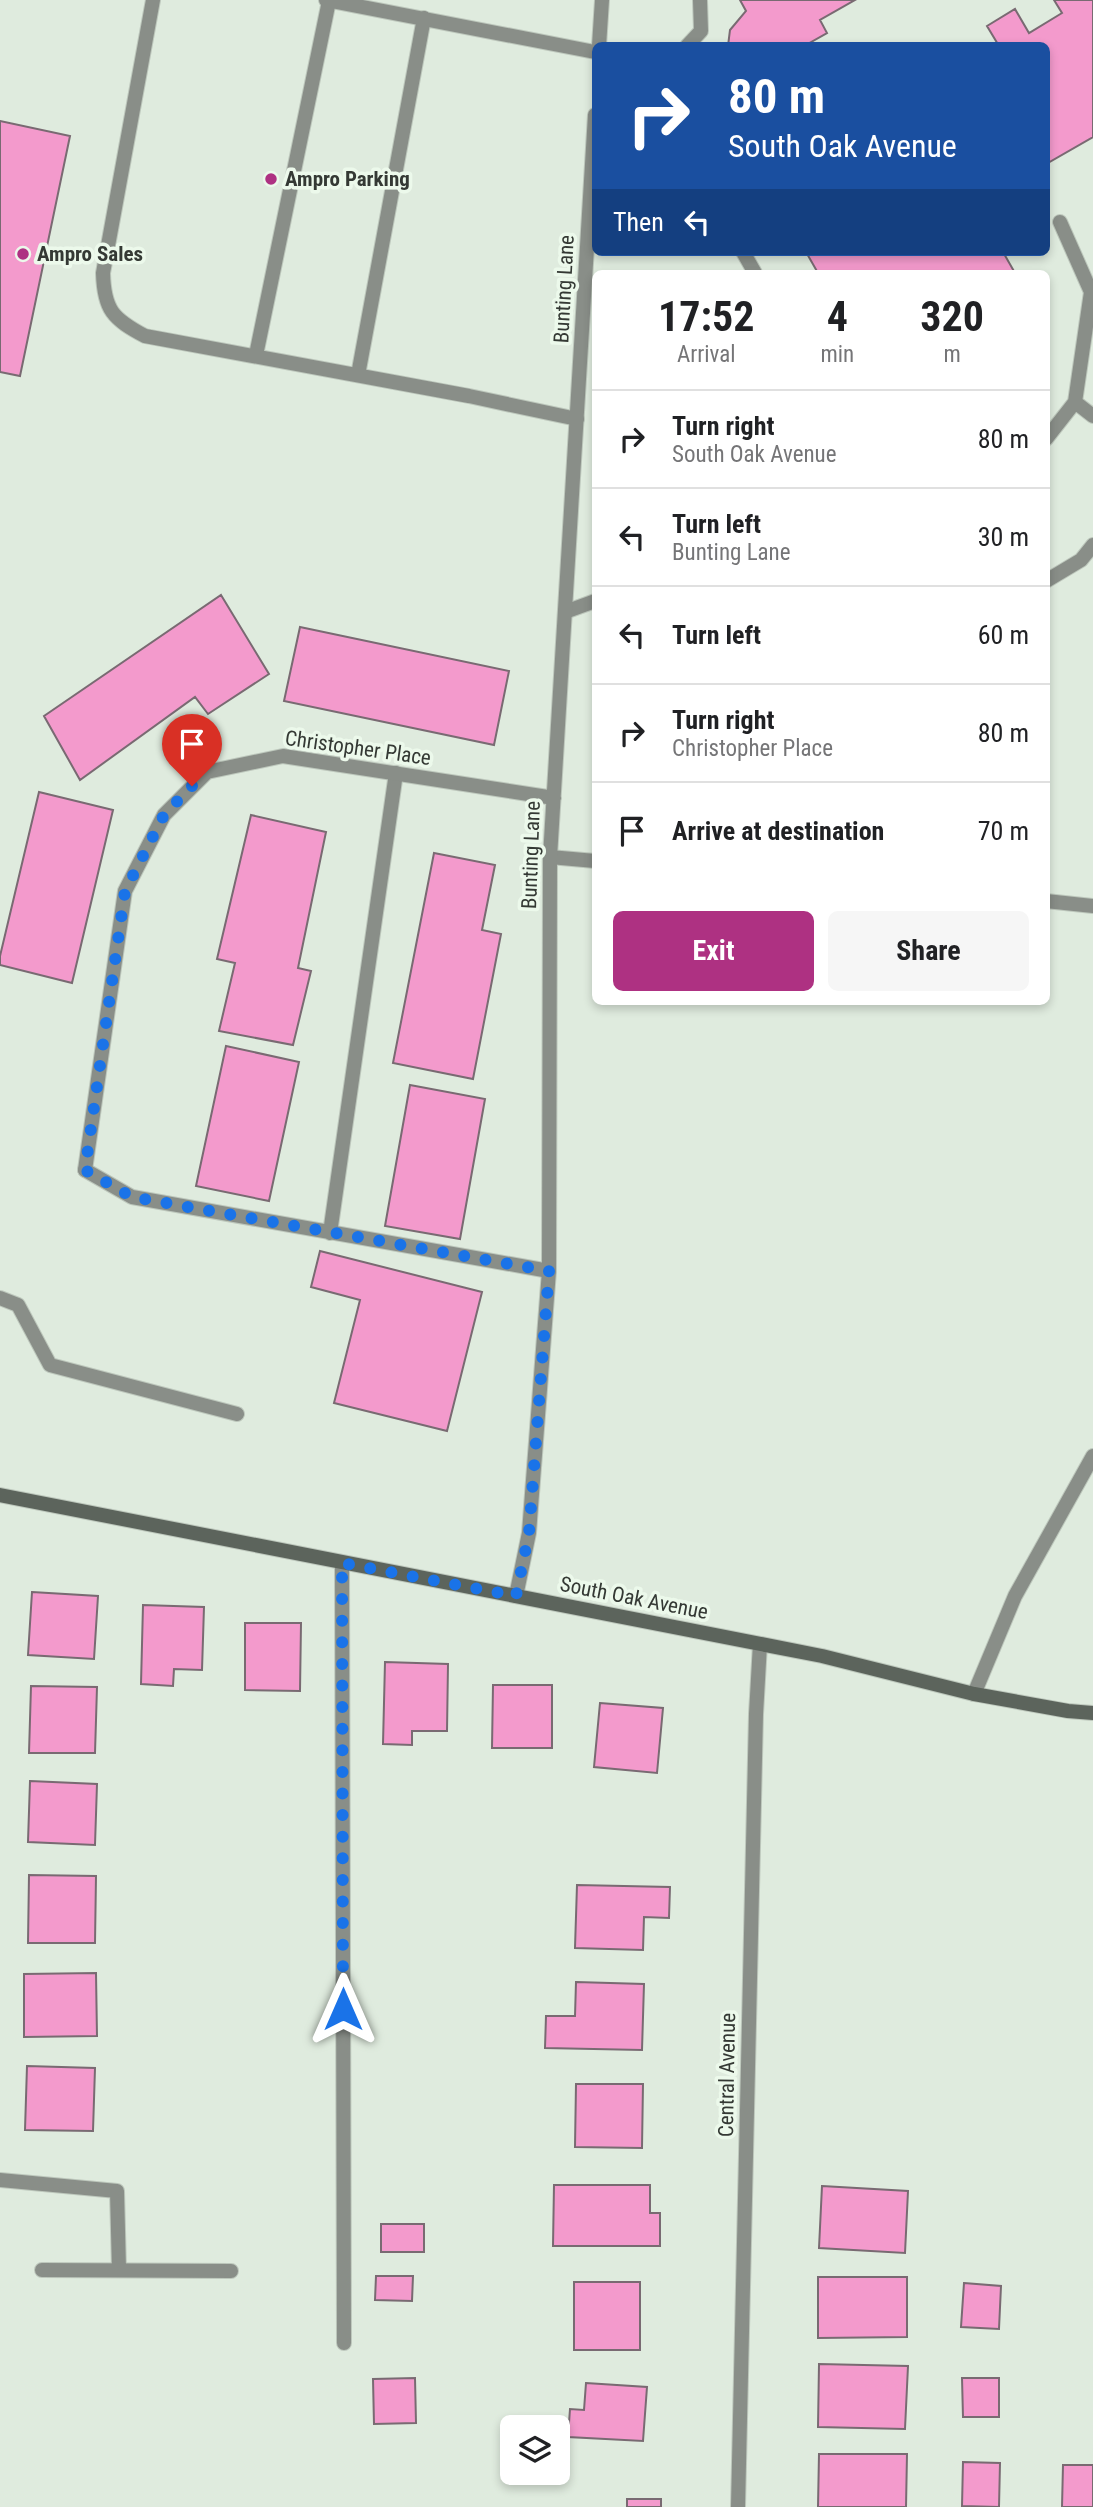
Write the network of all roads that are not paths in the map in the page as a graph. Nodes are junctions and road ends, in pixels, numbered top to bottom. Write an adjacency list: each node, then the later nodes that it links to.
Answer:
1 (153, 0): 11 (street)
2 (327, 0): 5 (street); 11 (street)
3 (602, 0): 6 (street)
4 (700, 0): 7 (street)
5 (424, 19): 8 (street); 12 (street)
6 (599, 42)
7 (691, 42)
8 (592, 51)
9 (592, 187): 15 (street, Bunting Lane)
10 (1060, 222): 13 (street)
11 (256, 355): 12 (street)
12 (358, 375): 15 (street)
13 (1075, 402): 14 (street); 16 (street)
14 (1093, 416)
15 (577, 419): 20 (street, Bunting Lane)
16 (1050, 434)
17 (1093, 545): 18 (street)
18 (1050, 578)
19 (592, 602): 20 (street)
20 (565, 612): 22 (street, Bunting Lane)
21 (396, 773): 22 (street, Christopher Place); 27 (street); 27 (street, Christopher Place)
22 (554, 799): 23 (street, Bunting Lane)
23 (550, 858): 24 (street); 28 (street, Bunting Lane)
24 (592, 861)
25 (1050, 901): 26 (street)
26 (1093, 906)
27 (330, 1233): 28 (street)
28 (549, 1271): 34 (street, Bunting Lane)
29 (0, 1298): 30 (street)
30 (237, 1414)
31 (1093, 1456): 36 (street)
32 (0, 1495): 33 (main road, South Oak Avenue)
33 (342, 1563): 34 (main road, South Oak Avenue); 42 (street)
34 (516, 1596): 35 (main road, South Oak Avenue)
35 (761, 1644): 36 (main road, South Oak Avenue); 43 (street, Central Avenue)
36 (974, 1694): 37 (main road, South Oak Avenue)
37 (1093, 1713)
38 (0, 2180): 40 (street)
39 (41, 2270): 40 (street)
40 (119, 2270): 41 (street)
41 (231, 2271)
42 (344, 2343)
43 (738, 2507)

